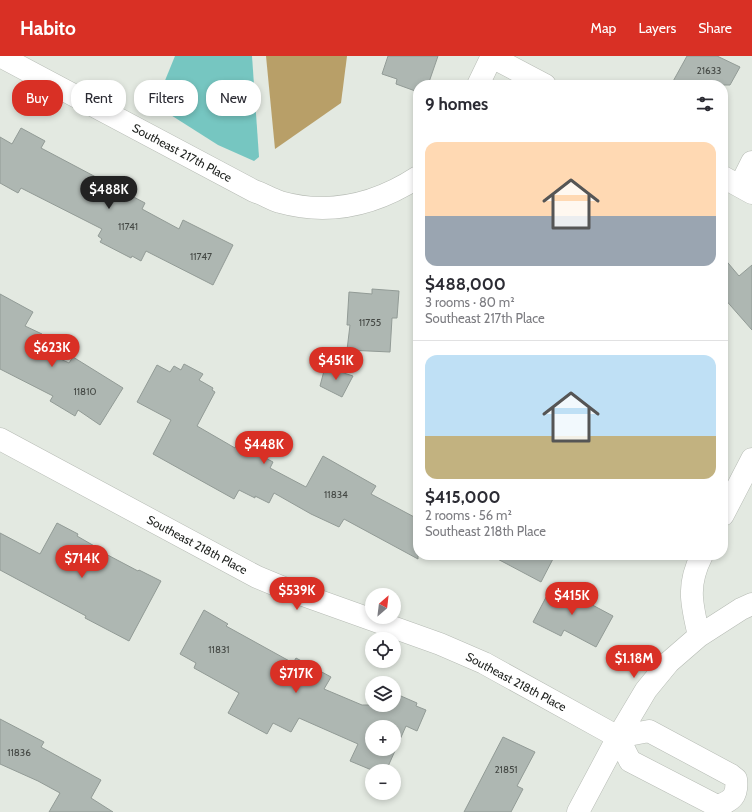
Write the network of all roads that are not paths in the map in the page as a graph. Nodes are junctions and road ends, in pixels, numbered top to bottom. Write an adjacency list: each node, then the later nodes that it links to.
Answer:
1 (1, 56): 6 (street, Southeast 217th Place)
2 (492, 57): 3 (street); 4 (street)
3 (480, 80)
4 (536, 80)
5 (752, 162): 7 (street)
6 (413, 180)
7 (738, 185)
8 (0, 439): 14 (street, Southeast 218th Place)
9 (752, 459): 10 (street)
10 (728, 505)
11 (700, 560): 13 (street)
12 (752, 604): 13 (street)
13 (699, 636): 14 (street)
14 (618, 737): 14 (street); 15 (street)
15 (578, 812)

